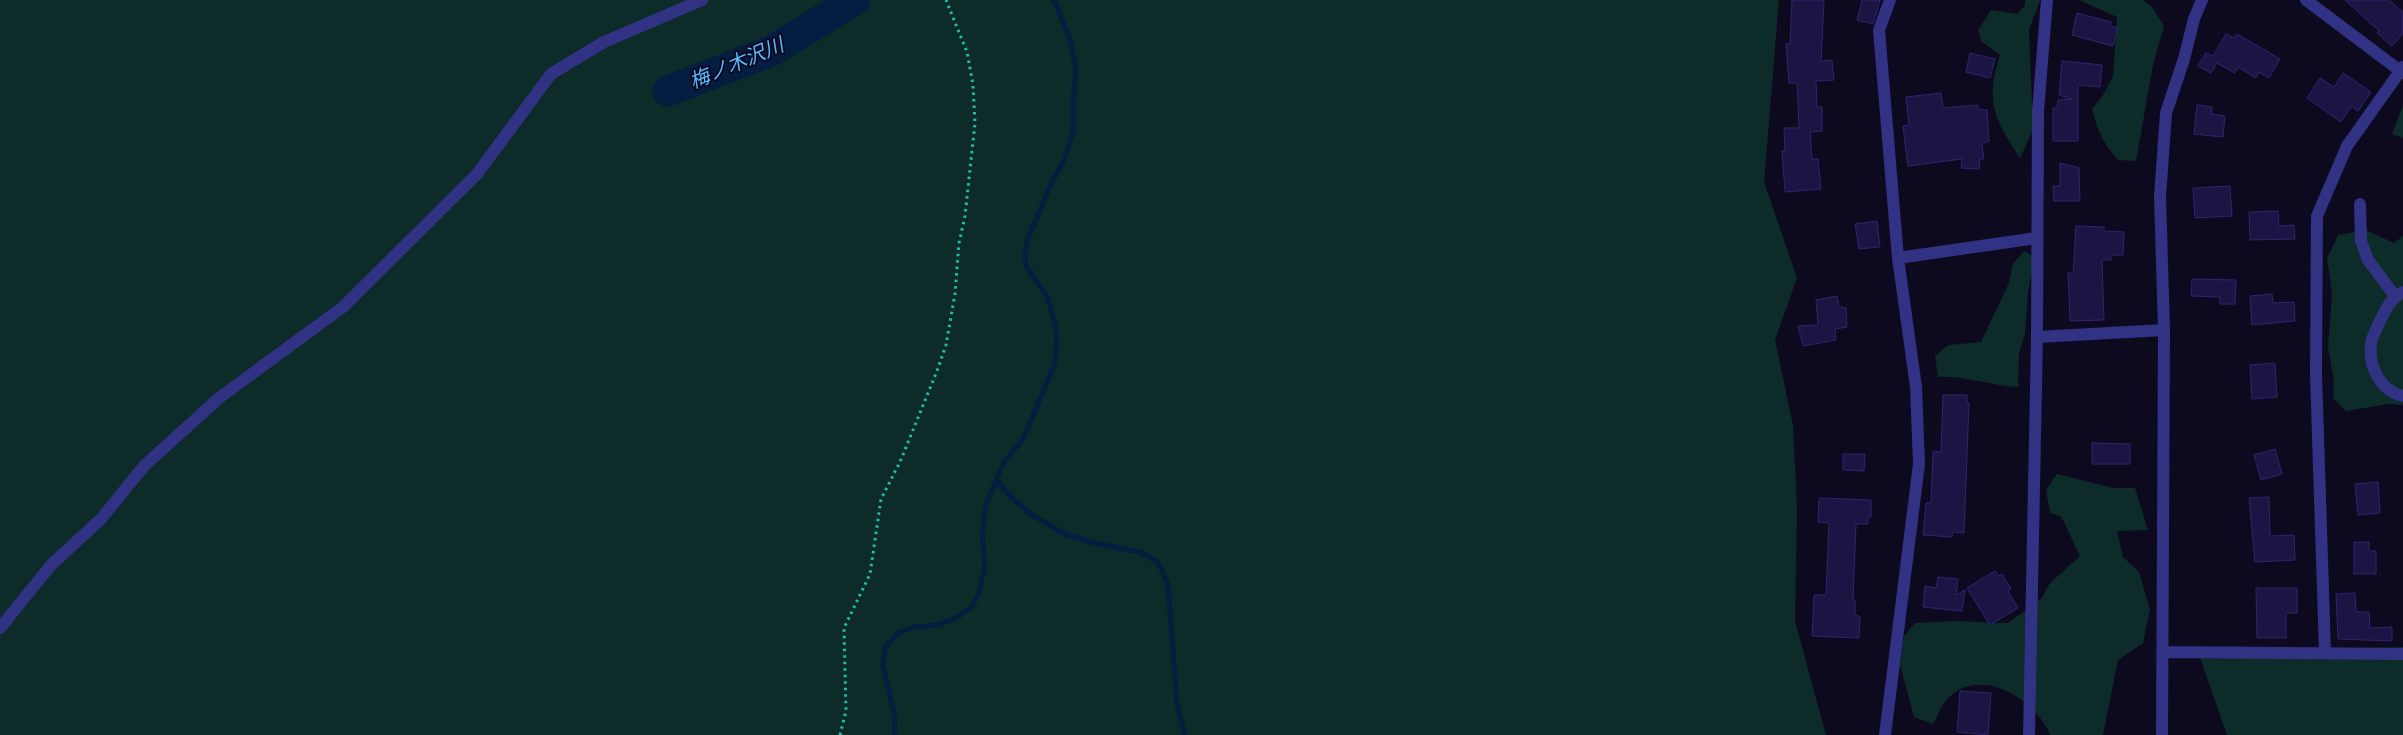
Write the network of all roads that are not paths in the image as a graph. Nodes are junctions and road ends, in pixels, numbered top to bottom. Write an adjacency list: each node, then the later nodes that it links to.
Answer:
1 (702, 0): 14 (street)
2 (1890, 0): 9 (street)
3 (2047, 0): 8 (street)
4 (2202, 0): 11 (street)
5 (2306, 0): 6 (street)
6 (2402, 70): 16 (street)
7 (2360, 204): 10 (street)
8 (2037, 238): 9 (street); 12 (street)
9 (1898, 258): 18 (street)
10 (2399, 294): 13 (street)
11 (2164, 330): 12 (street); 15 (street)
12 (2037, 337): 19 (street)
13 (2403, 396)
14 (0, 628)
15 (2164, 652): 16 (street); 20 (street)
16 (2325, 652): 17 (street)
17 (2403, 654)
18 (1885, 735)
19 (2029, 735)
20 (2162, 735)

